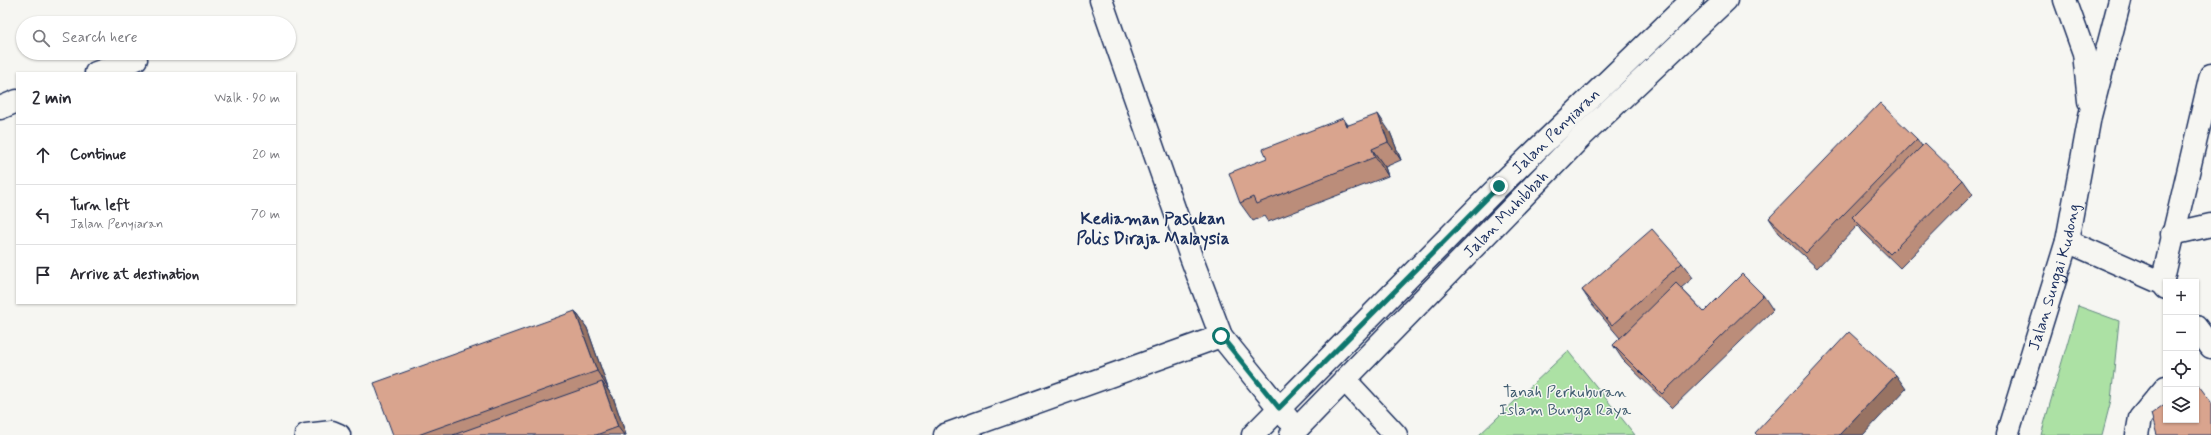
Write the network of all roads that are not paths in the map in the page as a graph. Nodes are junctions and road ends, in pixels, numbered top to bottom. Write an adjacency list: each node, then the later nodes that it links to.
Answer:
1 (1101, 0): 17 (street)
2 (1692, 0): 20 (street, Jalan Penyiaran)
3 (1726, 0): 18 (street, Jalan Muhibbah)
4 (2065, 0): 11 (street, Jalan Sungai Kudong)
5 (2120, 0): 11 (street, Jalan Sungai Kudong)
6 (133, 60): 7 (street)
7 (99, 72)
8 (2211, 75): 13 (street)
9 (16, 101): 10 (street)
10 (0, 108)
11 (2090, 116): 14 (street, Jalan Sungai Kudong)
12 (2211, 225): 13 (street)
13 (2172, 234): 15 (street)
14 (2067, 241): 16 (street); 27 (street, Jalan Sungai Kudong)
15 (2165, 279)
16 (2163, 285)
17 (1221, 336): 20 (street); 24 (street)
18 (1345, 380): 21 (street, Jalan Muhibbah); 26 (street)
19 (2163, 391): 28 (street)
20 (1279, 408): 21 (street); 25 (street, Jalan Penyiaran)
21 (1294, 432)
22 (306, 435): 23 (street)
23 (339, 435)
24 (945, 435)
25 (1253, 435)
26 (1396, 435)
27 (2007, 435)
28 (2137, 435)

